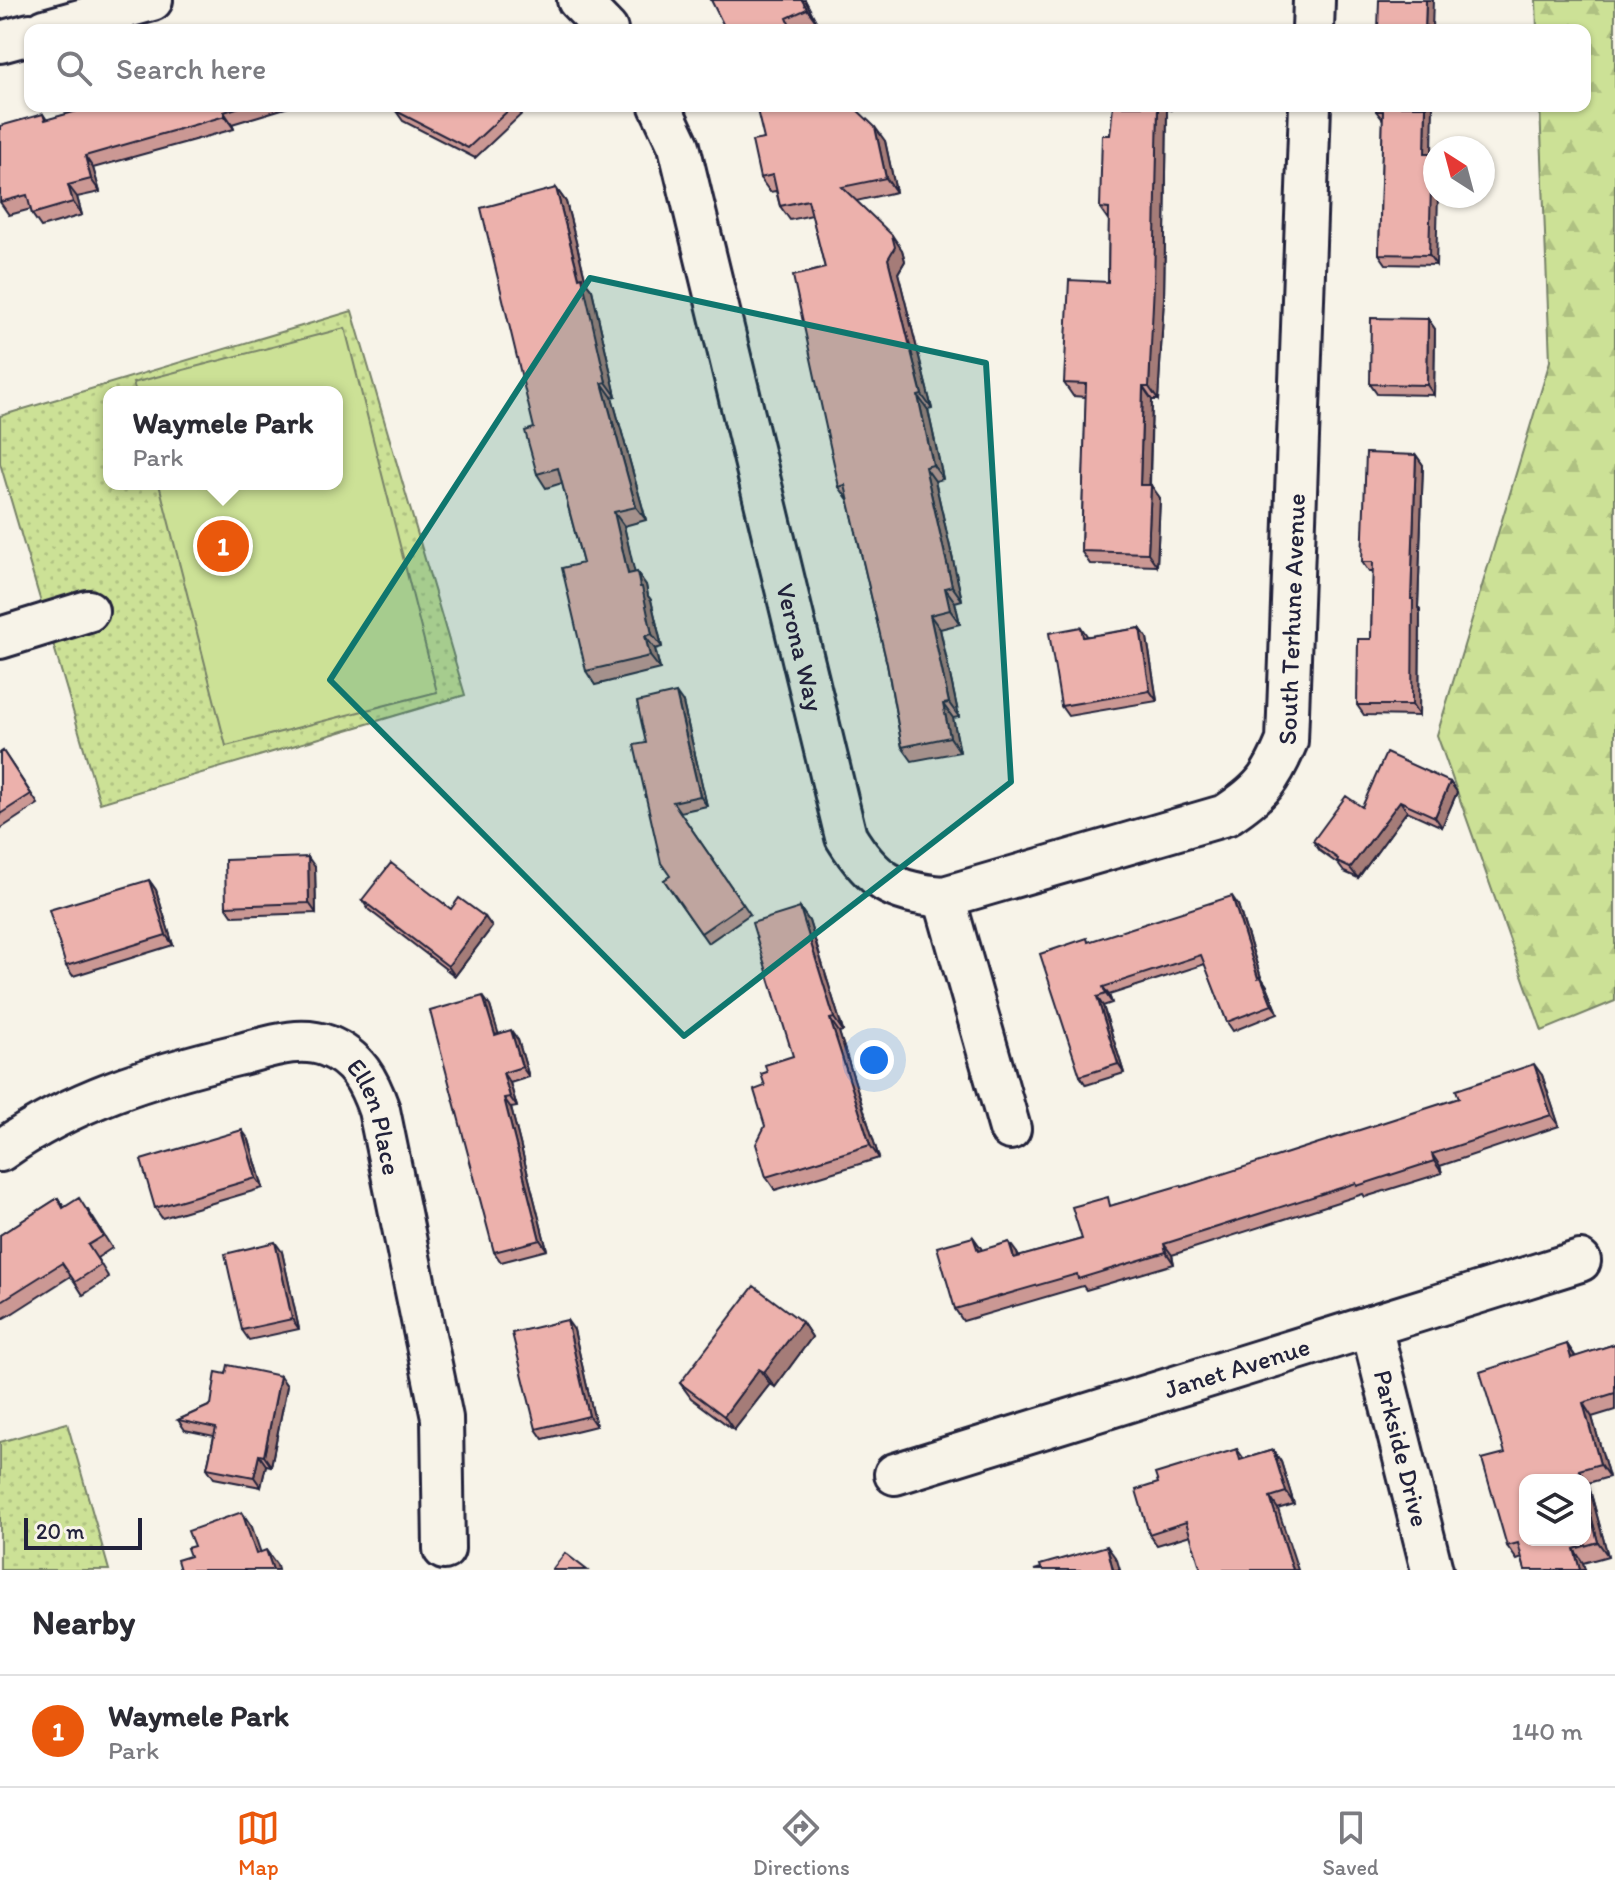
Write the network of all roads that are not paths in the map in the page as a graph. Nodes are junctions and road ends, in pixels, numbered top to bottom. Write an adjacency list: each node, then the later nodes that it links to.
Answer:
1 (152, 0): 4 (street)
2 (578, 0): 5 (street)
3 (1314, 0): 6 (street)
4 (66, 24)
5 (601, 24)
6 (1313, 24)
7 (24, 36): 8 (street)
8 (0, 42)
9 (663, 112): 13 (street, Verona Way)
10 (1310, 112): 13 (street, South Terhune Avenue)
11 (88, 611): 12 (street)
12 (0, 638)
13 (944, 897): 14 (street)
14 (1010, 1129)
15 (0, 1151): 19 (street, Ellen Place)
16 (1580, 1261): 17 (street, Janet Avenue)
17 (1371, 1326): 18 (street, Janet Avenue); 20 (street, Parkside Drive)
18 (895, 1474)
19 (444, 1549)
20 (1432, 1570)

